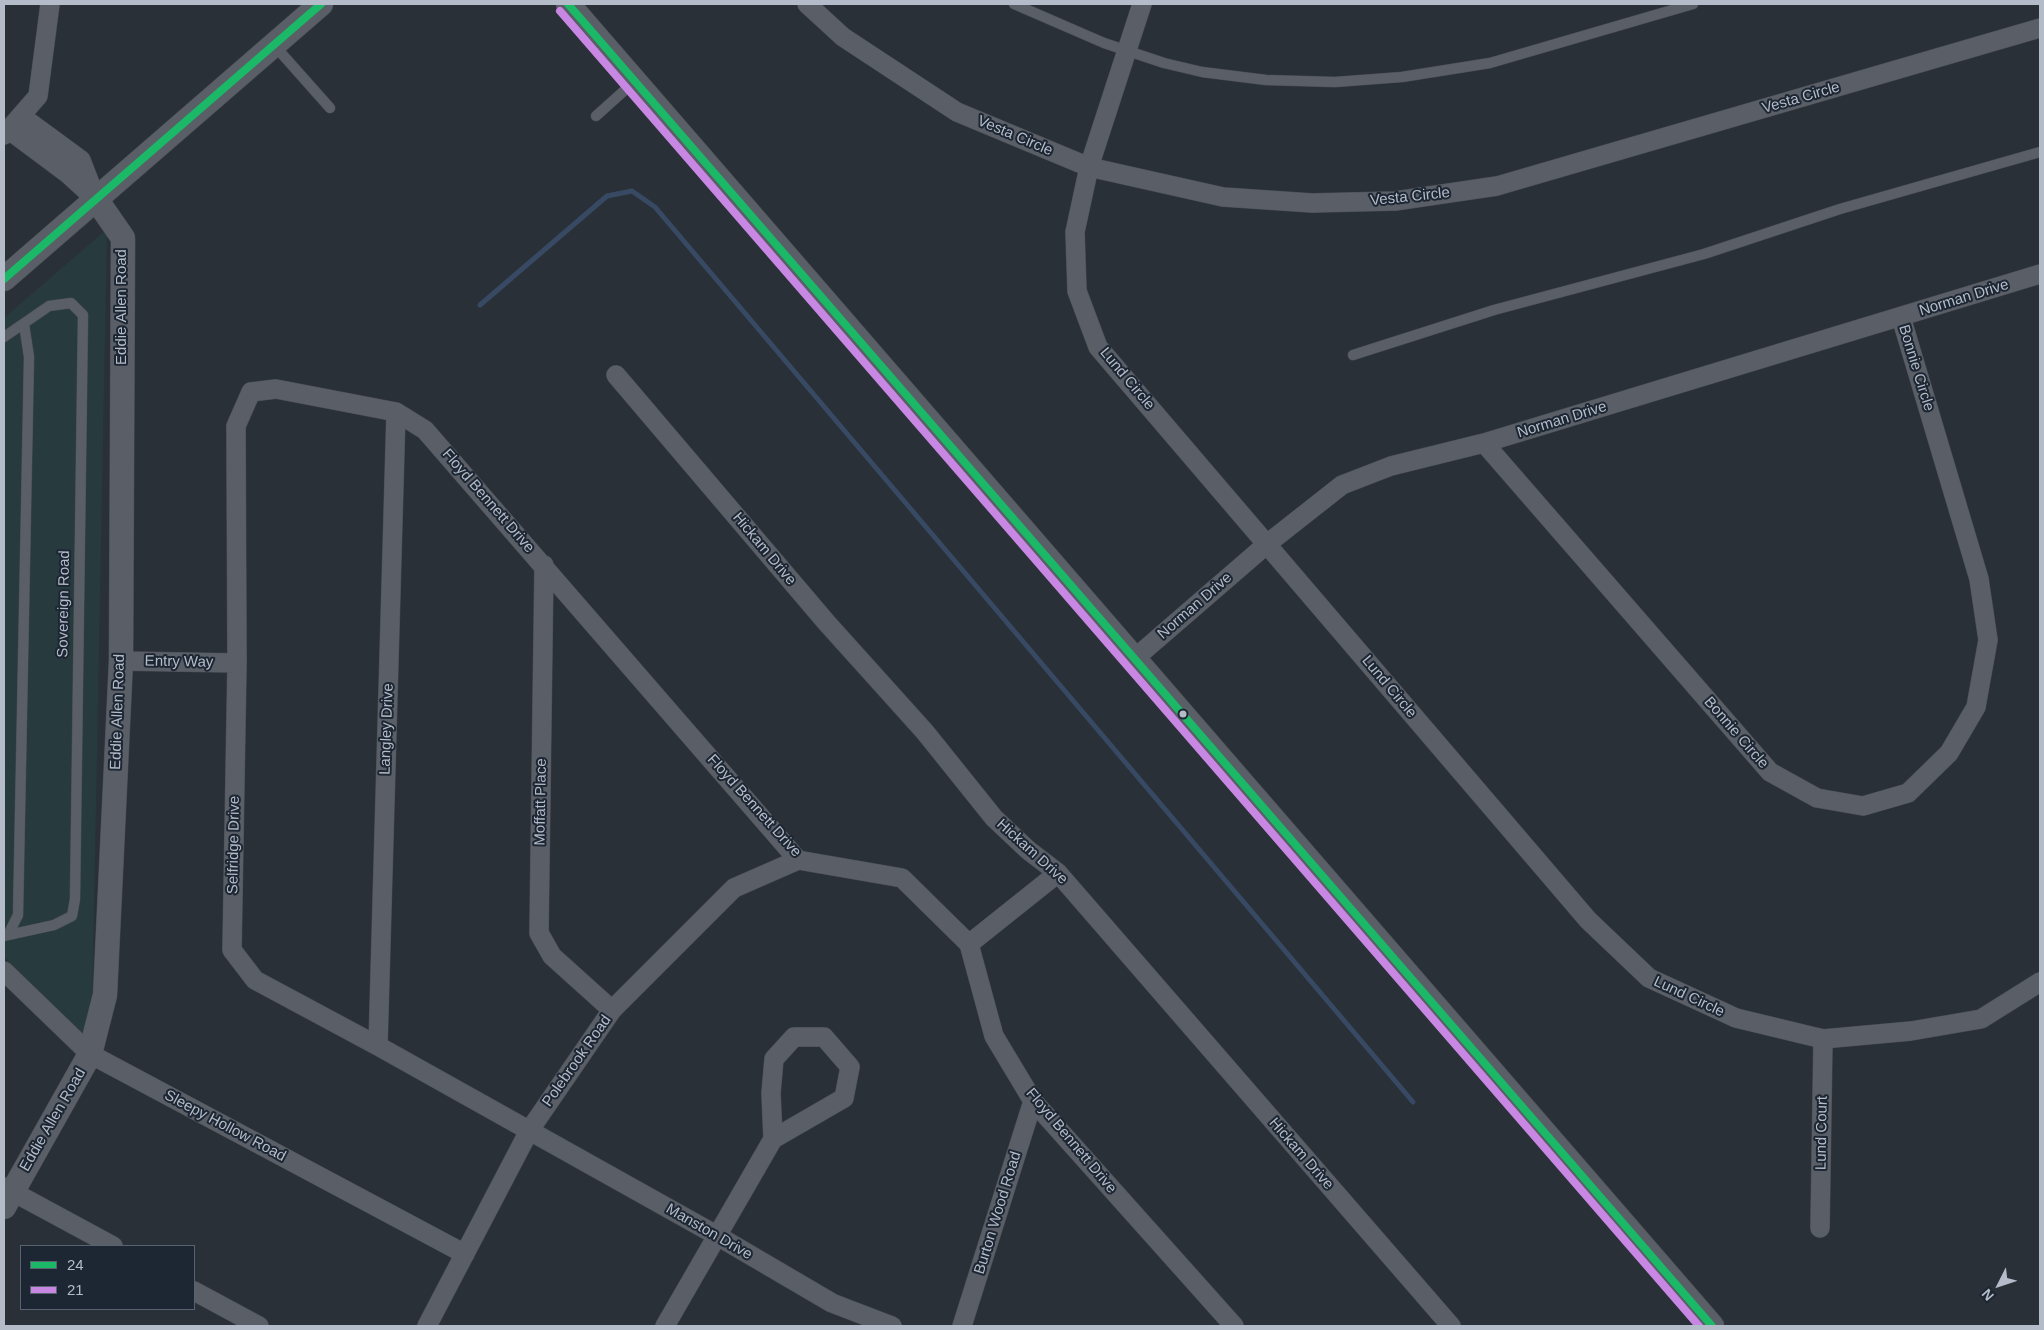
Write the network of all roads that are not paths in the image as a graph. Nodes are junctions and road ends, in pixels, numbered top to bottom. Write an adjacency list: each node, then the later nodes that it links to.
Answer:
1 (50, 4): 13 (street)
2 (321, 4): 9 (street)
3 (568, 4): 11 (street)
4 (806, 4): 17 (street, Vesta Circle)
5 (1014, 4): 10 (lane)
6 (1142, 4): 10 (street, Lund Circle)
7 (1693, 4): 10 (lane)
8 (2040, 28): 17 (street, Vesta Circle)
9 (274, 45): 12 (lane); 18 (street)
10 (1127, 50): 17 (street, Lund Circle)
11 (635, 81): 14 (lane); 31 (street)
12 (330, 108)
13 (21, 116): 15 (street); 18 (street)
14 (596, 116)
15 (6, 133): 18 (street)
16 (2040, 152): 24 (lane)
17 (1089, 167): 29 (street, Lund Circle)
18 (96, 199): 20 (street); 32 (street, Eddie Allen Road)
19 (2040, 274): 21 (street, Norman Drive)
20 (4, 280)
21 (1901, 317): 28 (street, Norman Drive); 28 (street, Bonnie Circle)
22 (24, 324): 23 (lane, Sovereign Road); 36 (lane); 36 (lane, Sovereign Road)
23 (4, 337)
24 (1352, 355)
25 (616, 375): 35 (street, Hickam Drive)
26 (252, 392): 27 (street, Floyd Bennett Drive); 33 (street, Selfridge Drive)
27 (396, 412): 30 (street, Floyd Bennett Drive); 42 (street, Langley Drive)
28 (1484, 443): 29 (street, Norman Drive)
29 (1267, 544): 31 (street, Norman Drive); 41 (street, Lund Circle)
30 (544, 565): 34 (street, Floyd Bennett Drive); 40 (street, Moffatt Place)
31 (1134, 659): 60 (street)
32 (121, 661): 33 (street, Entry Way); 43 (street, Eddie Allen Road)
33 (238, 662): 42 (street, Selfridge Drive)
34 (798, 860): 37 (street, Floyd Bennett Drive); 40 (street, Polebrook Road)
35 (1058, 872): 37 (street); 59 (street, Hickam Drive)
36 (6, 936)
37 (969, 944): 44 (street, Floyd Bennett Drive)
38 (4, 971): 43 (street, Sleepy Hollow Road)
39 (2040, 982): 41 (street, Lund Circle)
40 (612, 1010): 45 (street, Polebrook Road)
41 (1824, 1039): 48 (street, Lund Court)
42 (378, 1046): 45 (street, Selfridge Drive)
43 (90, 1054): 47 (street, Eddie Allen Road); 51 (street, Sleepy Hollow Road)
44 (1033, 1101): 57 (street, Burton Wood Road); 58 (street, Floyd Bennett Drive)
45 (529, 1131): 49 (street, Manston Drive); 51 (street, Polebrook Road)
46 (773, 1139): 46 (street); 49 (street)
47 (6, 1195): 50 (street)
48 (1820, 1228)
49 (716, 1235): 55 (street); 56 (street, Manston Drive)
50 (111, 1245)
51 (464, 1254): 54 (street, Polebrook Road)
52 (195, 1292): 53 (street)
53 (259, 1326)
54 (427, 1326)
55 (665, 1326)
56 (892, 1326)
57 (962, 1326)
58 (1234, 1326)
59 (1451, 1326)
60 (1712, 1326)

